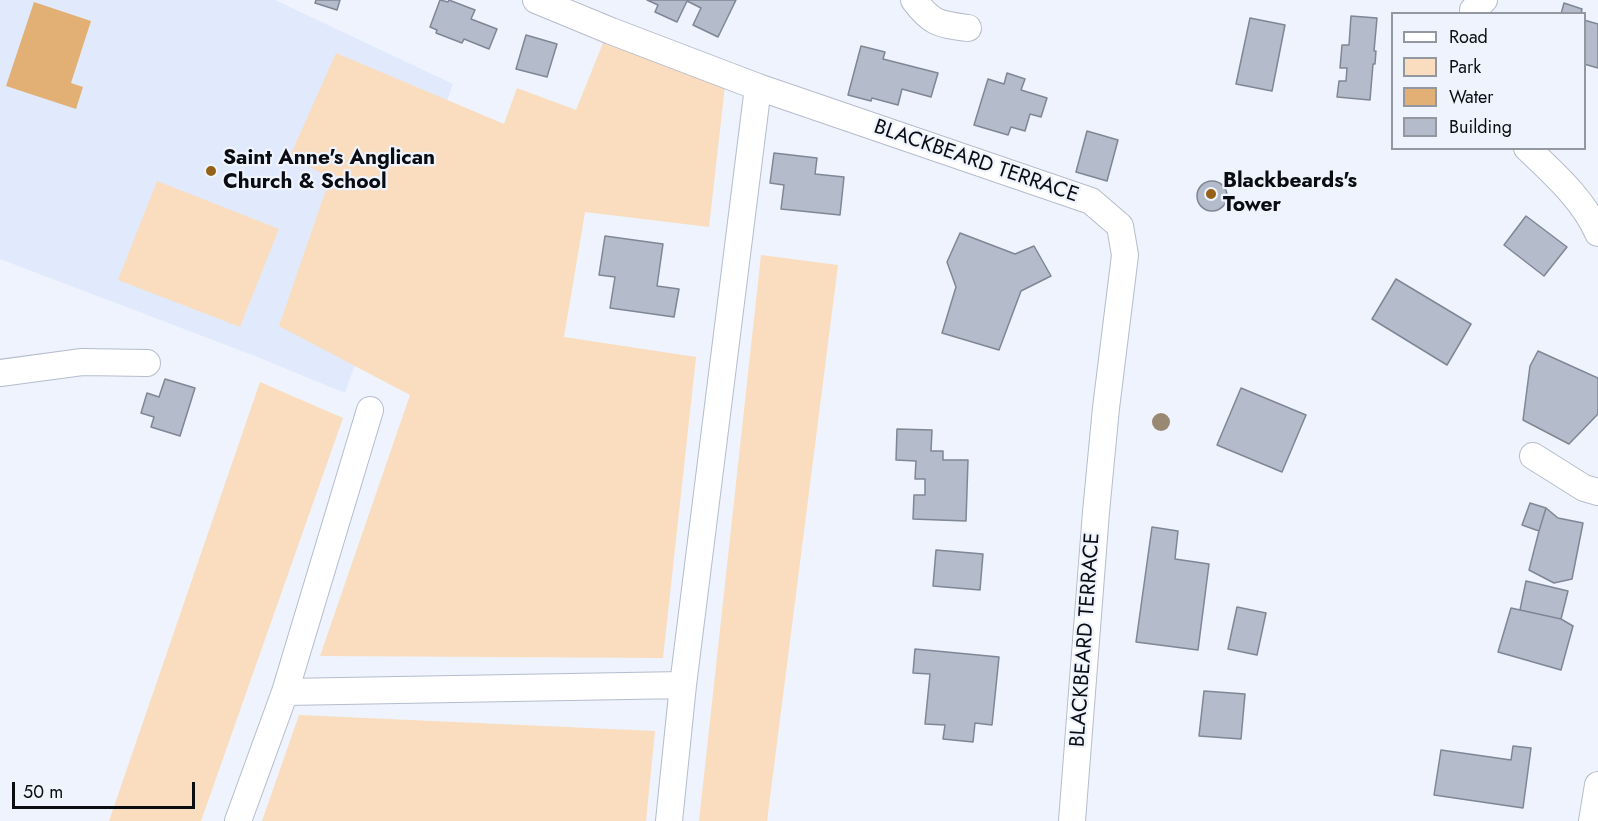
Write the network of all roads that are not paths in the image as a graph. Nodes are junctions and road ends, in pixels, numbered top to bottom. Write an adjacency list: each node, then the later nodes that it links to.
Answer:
1 (536, 0): 6 (street, BLACKBEARD TERRACE)
2 (914, 0): 5 (street)
3 (1484, 0): 4 (street)
4 (1473, 12)
5 (968, 28)
6 (758, 87): 14 (street); 19 (street, BLACKBEARD TERRACE)
7 (1529, 150): 8 (street)
8 (1598, 233)
9 (147, 363): 10 (street)
10 (0, 373)
11 (370, 410): 15 (street)
12 (1533, 456): 13 (street)
13 (1598, 492)
14 (683, 685): 15 (street); 18 (street)
15 (285, 692): 17 (street)
16 (1598, 785): 20 (street)
17 (238, 821)
18 (669, 821)
19 (1072, 821)
20 (1592, 821)

